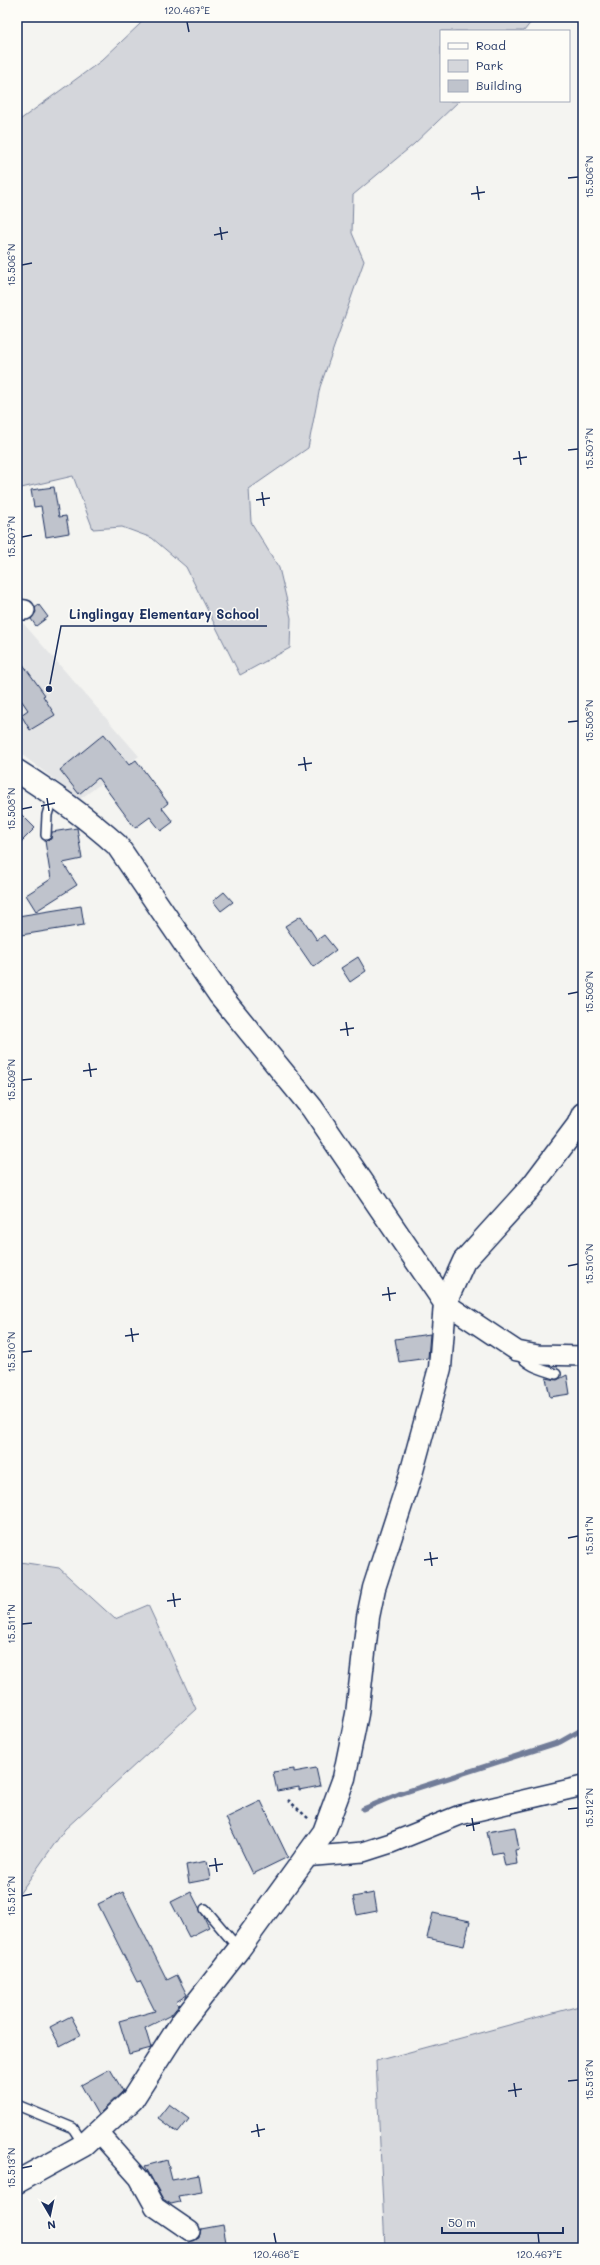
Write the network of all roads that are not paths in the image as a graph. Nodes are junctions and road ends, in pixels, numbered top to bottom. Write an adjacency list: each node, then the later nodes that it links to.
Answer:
1 (17, 771): 2 (street)
2 (53, 794): 3 (lane); 5 (street)
3 (46, 835)
4 (583, 1114): 5 (street)
5 (446, 1303): 6 (street); 10 (street)
6 (517, 1351): 7 (street); 8 (lane)
7 (583, 1356)
8 (556, 1374)
9 (583, 1786): 10 (street)
10 (304, 1857): 12 (street)
11 (205, 1909): 12 (lane)
12 (239, 1949): 14 (street)
13 (17, 2105): 14 (lane)
14 (91, 2139): 15 (street); 16 (street)
15 (17, 2182)
16 (190, 2231)

